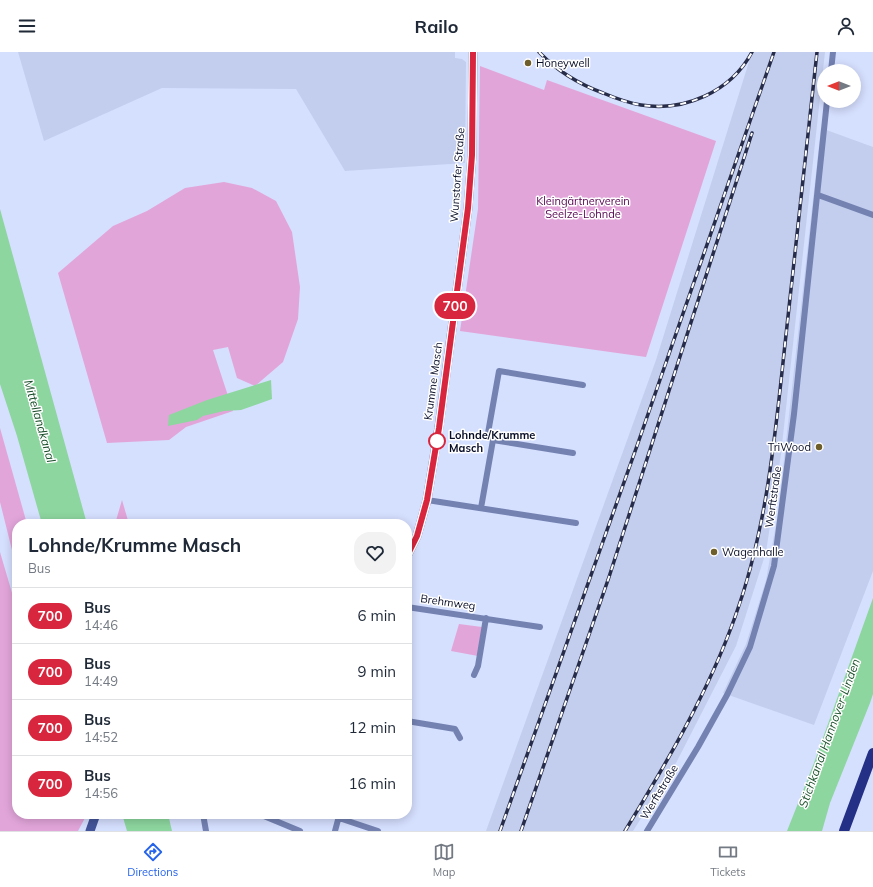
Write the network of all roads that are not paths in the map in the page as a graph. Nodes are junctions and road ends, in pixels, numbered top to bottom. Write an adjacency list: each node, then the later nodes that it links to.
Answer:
1 (473, 52): 7 (street, Wunstorfer Straße)
2 (833, 52): 3 (street)
3 (832, 64)
4 (826, 108): 5 (street, Werftstraße)
5 (818, 195): 6 (street); 32 (street, Werftstraße)
6 (873, 215)
7 (456, 300): 11 (street, Krumme Masch)
8 (583, 385): 9 (street)
9 (493, 440): 10 (street); 12 (street)
10 (573, 453)
11 (427, 500): 12 (street); 14 (street, Krumme Masch)
12 (481, 508): 13 (street)
13 (576, 522)
14 (412, 546)
15 (412, 607): 16 (street, Brehmweg)
16 (486, 618): 17 (street, Brehmweg); 18 (street, Brehmweg)
17 (540, 627)
18 (474, 675)
19 (412, 722): 20 (street)
20 (460, 738)
21 (873, 753): 33 (main road)
22 (94, 819): 27 (street)
23 (204, 819): 28 (street)
24 (271, 819): 29 (street)
25 (338, 819): 30 (street)
26 (347, 819): 31 (street)
27 (90, 831)
28 (206, 831)
29 (300, 831)
30 (335, 831)
31 (378, 831)
32 (647, 831)
33 (844, 831)

